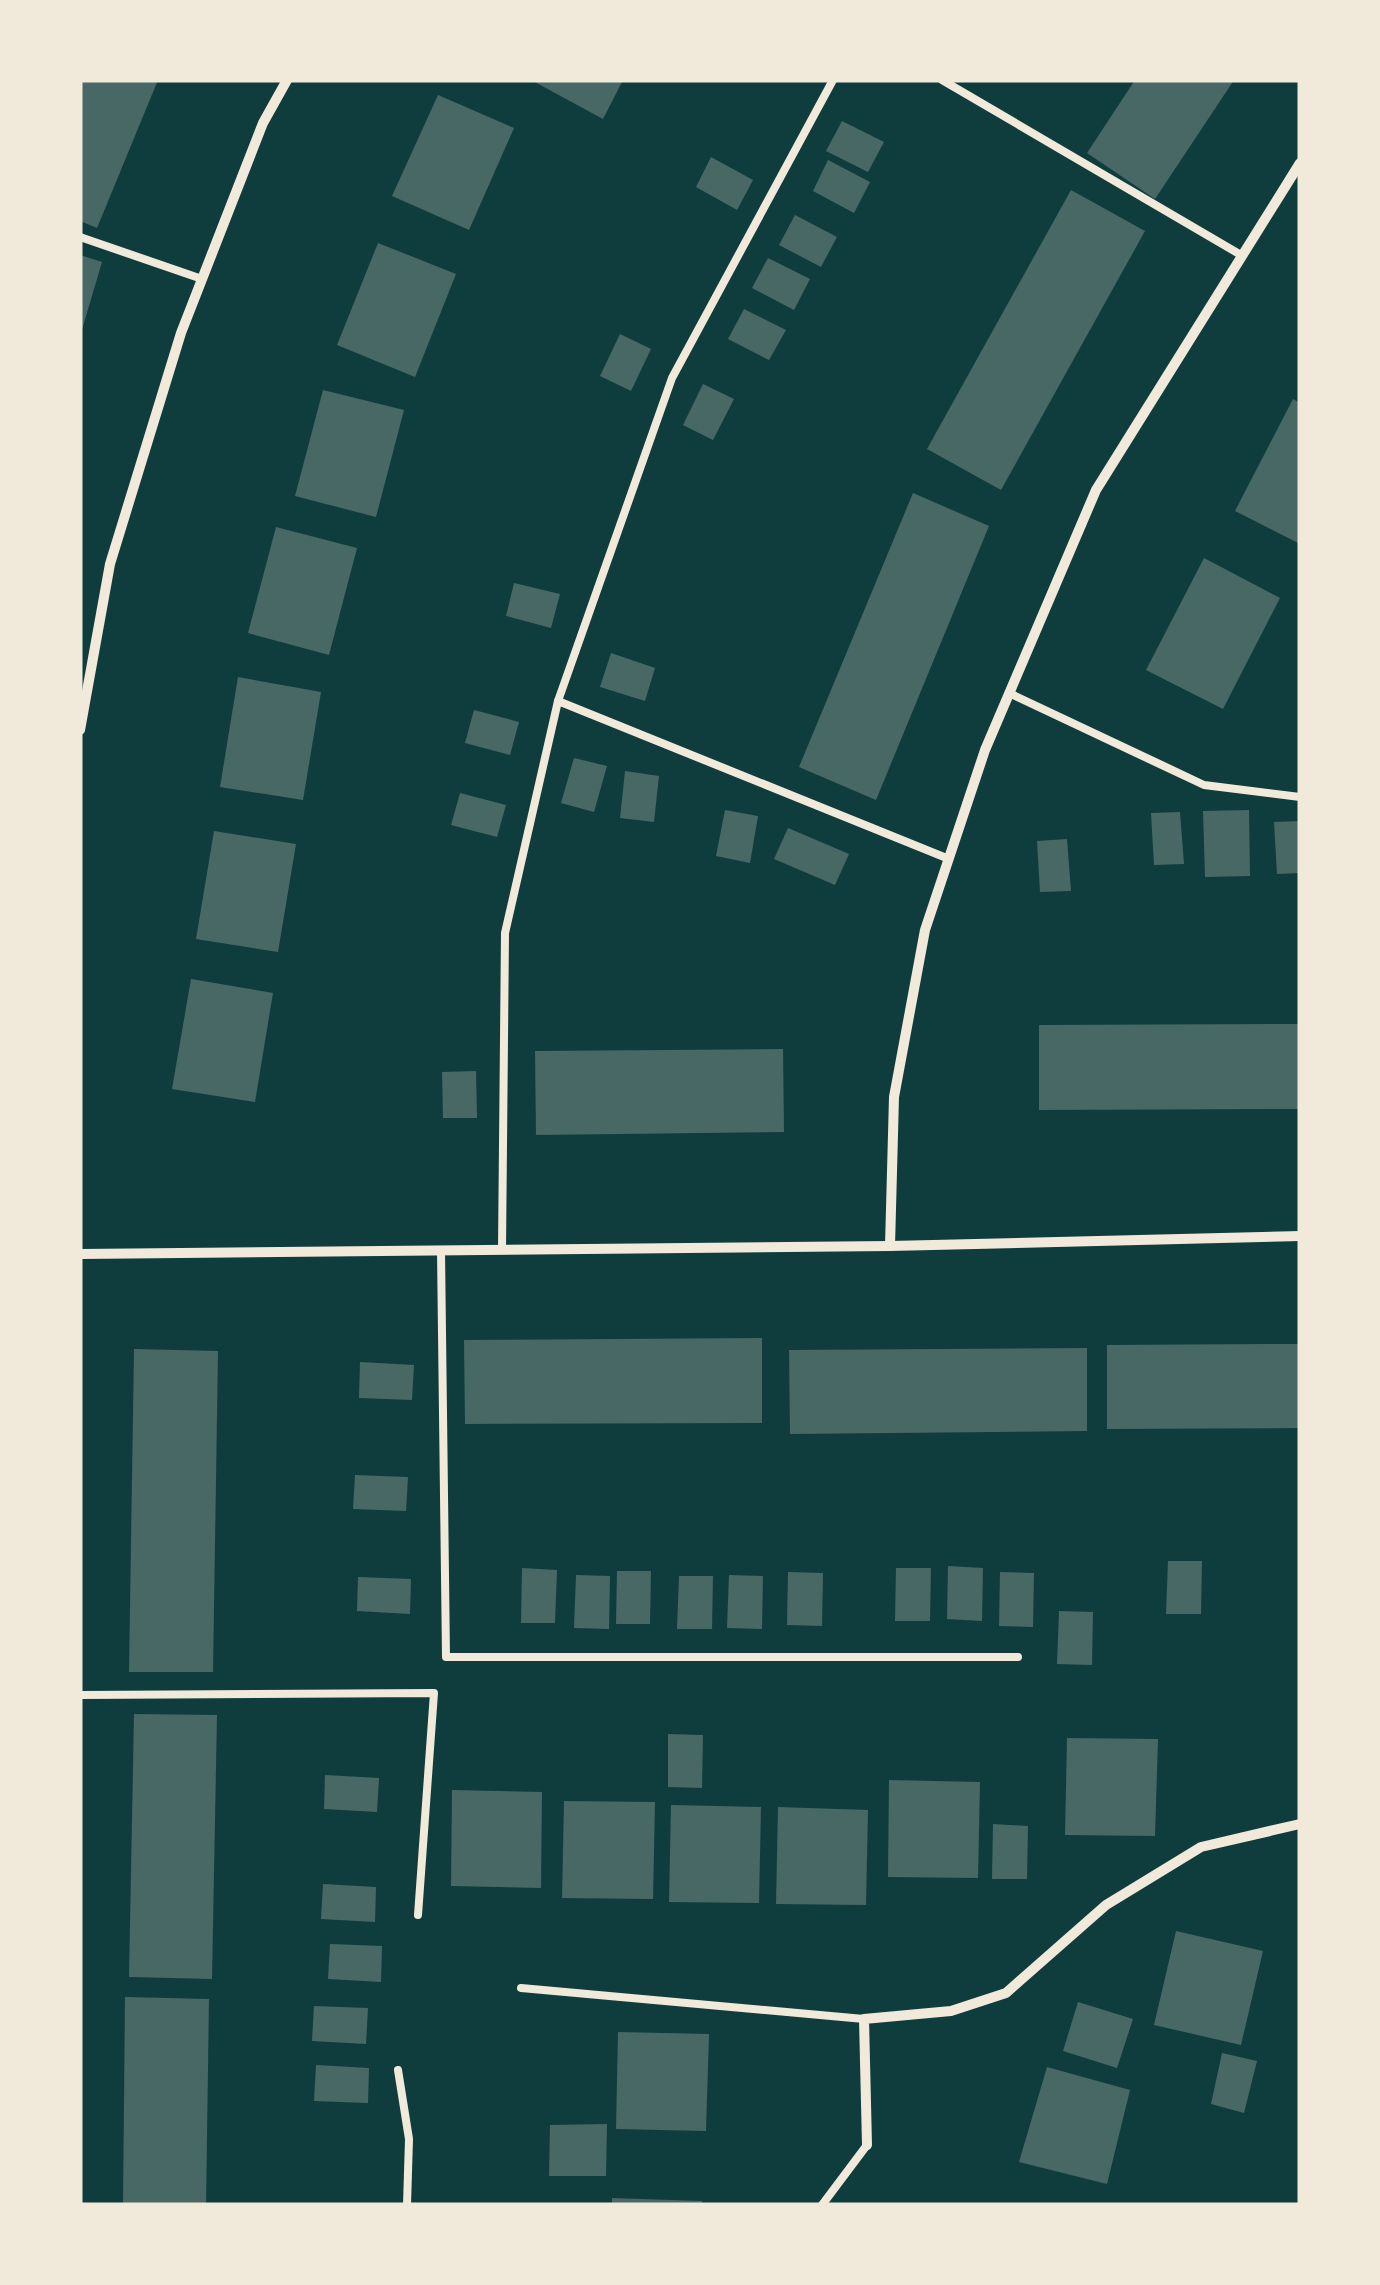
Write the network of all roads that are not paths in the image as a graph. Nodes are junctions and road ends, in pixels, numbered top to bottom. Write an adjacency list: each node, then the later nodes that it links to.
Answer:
1 (286, 80): 7 (street)
2 (833, 80): 9 (lane)
3 (942, 80): 6 (lane)
4 (1300, 163): 6 (street)
5 (80, 237): 7 (lane)
6 (1241, 256): 8 (street)
7 (202, 279): 10 (street)
8 (1009, 694): 11 (lane); 12 (street)
9 (558, 700): 12 (lane); 16 (lane)
10 (80, 730)
11 (1300, 796)
12 (949, 860): 14 (street)
13 (1300, 1236): 14 (street)
14 (890, 1246): 16 (street)
15 (441, 1250): 16 (street); 17 (street); 18 (lane)
16 (502, 1250)
17 (80, 1254)
18 (1018, 1657)
19 (80, 1695): 21 (lane)
20 (1300, 1824): 23 (street)
21 (418, 1915)
22 (521, 1988): 23 (lane)
23 (864, 2019): 25 (street)
24 (398, 2070): 26 (lane)
25 (867, 2145): 27 (lane)
26 (407, 2205)
27 (822, 2205)

